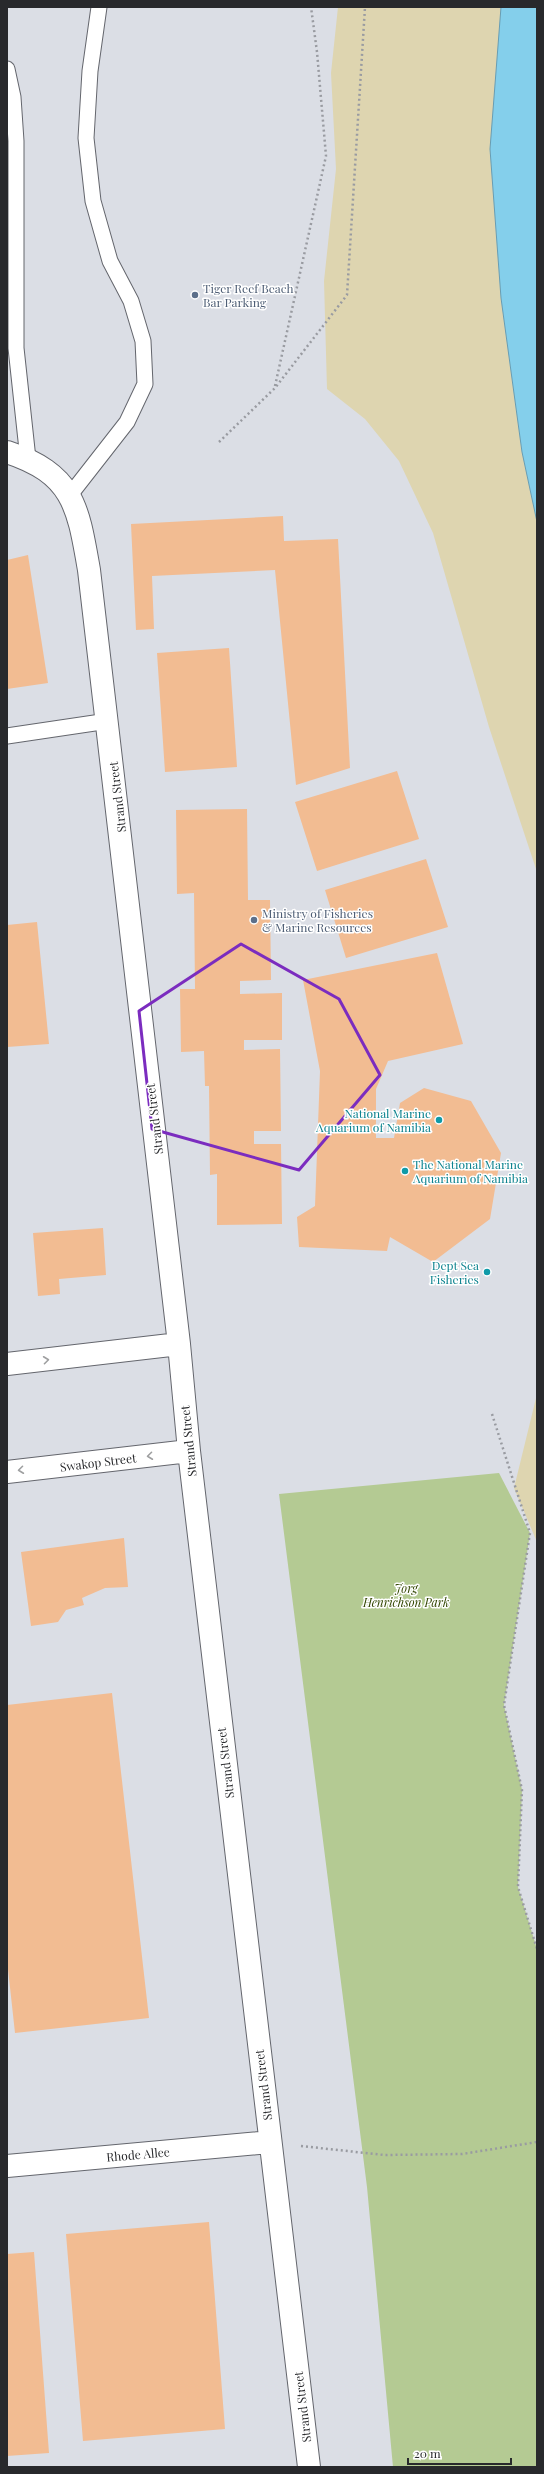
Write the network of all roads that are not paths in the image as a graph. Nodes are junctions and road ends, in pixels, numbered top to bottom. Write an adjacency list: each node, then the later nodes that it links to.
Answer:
1 (98, 7): 5 (lane)
2 (7, 69): 4 (lane)
3 (7, 452): 4 (street, Strand Street)
4 (28, 459): 5 (street, Strand Street)
5 (70, 495): 6 (street, Strand Street)
6 (108, 721): 7 (lane); 8 (street, Strand Street)
7 (7, 736)
8 (179, 1344): 9 (street, one-way to 8); 10 (street, Strand Street)
9 (7, 1364)
10 (189, 1451): 11 (street, Swakop Street, one-way to 11); 12 (street, Strand Street)
11 (7, 1472)
12 (270, 2142): 13 (street, Rhode Allee); 14 (street, Strand Street)
13 (7, 2166)
14 (309, 2467)

